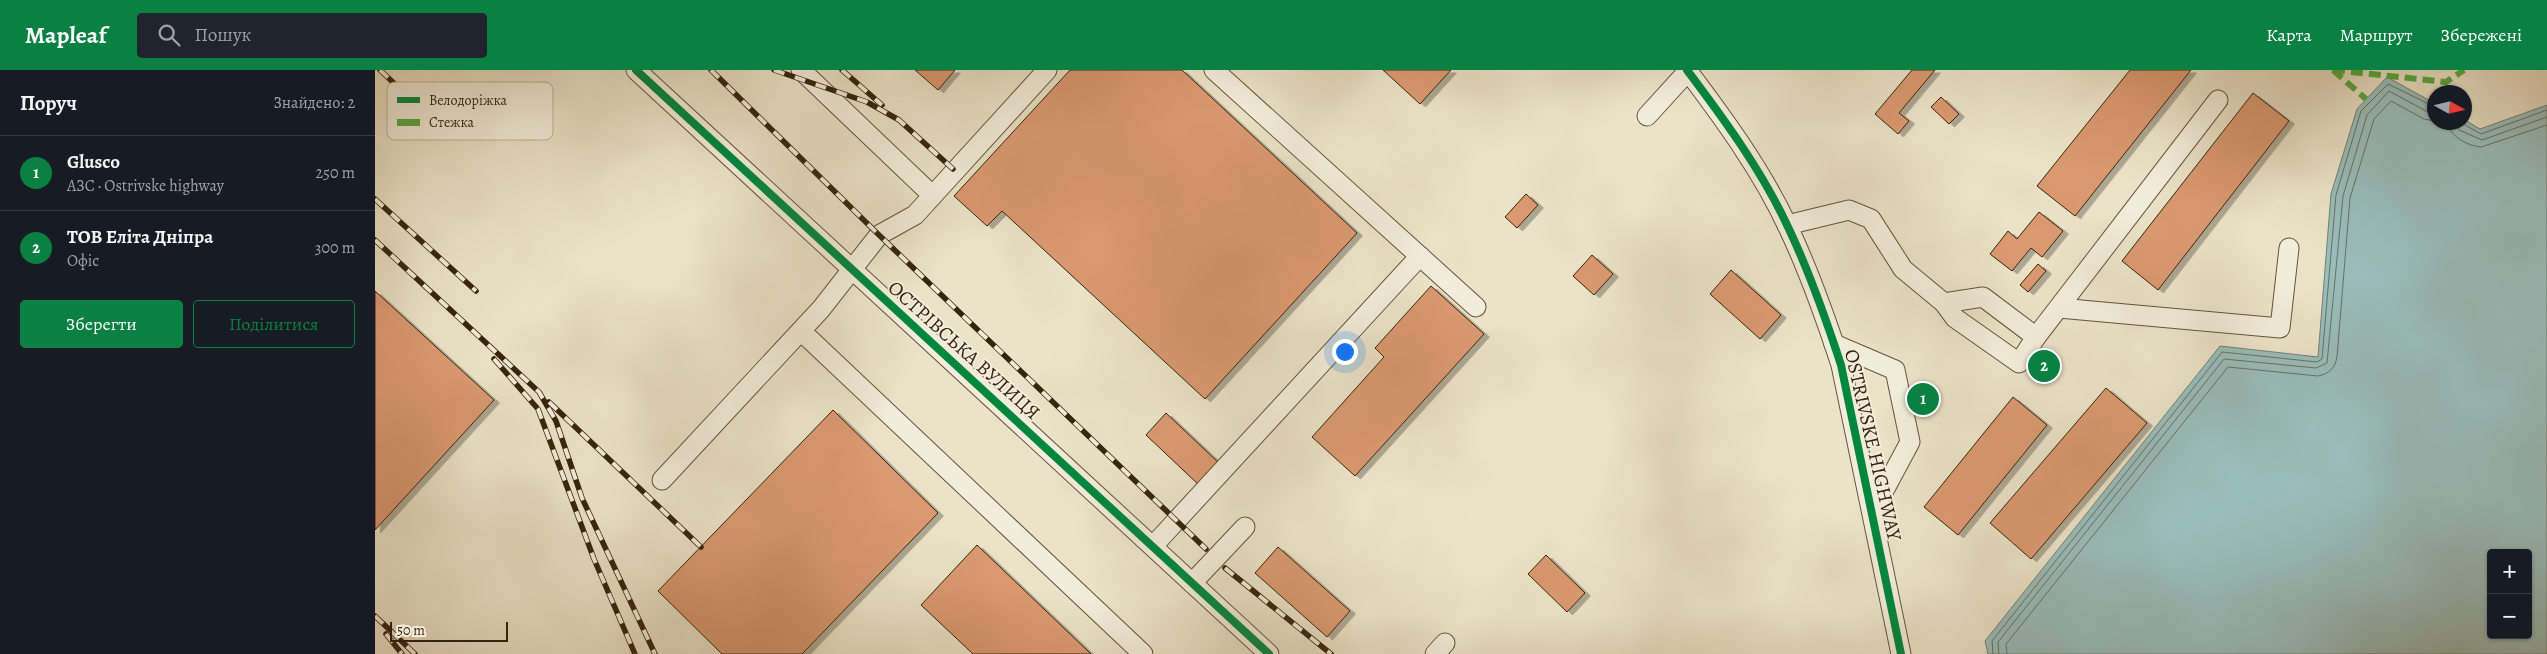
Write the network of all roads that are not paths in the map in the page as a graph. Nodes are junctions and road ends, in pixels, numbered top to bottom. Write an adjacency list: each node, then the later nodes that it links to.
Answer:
1 (636, 70): 12 (street, ОСТРІВСЬКА ВУЛИЦЯ)
2 (801, 70): 8 (street)
3 (1047, 70): 8 (street)
4 (1213, 70): 11 (street)
5 (1687, 70): 7 (street); 9 (street, OSTRIVSKE HIGHWAY)
6 (2218, 100): 15 (street)
7 (1647, 116)
8 (932, 196): 12 (street)
9 (1787, 225): 13 (street); 18 (street, OSTRIVSKE HIGHWAY)
10 (2289, 248): 15 (street)
11 (1420, 256): 14 (street); 22 (street)
12 (853, 270): 16 (street); 22 (street, ОСТРІВСЬКА ВУЛИЦЯ)
13 (1945, 303): 17 (street); 17 (street)
14 (1476, 307)
15 (2059, 308): 17 (street)
16 (801, 331): 19 (street); 24 (street)
17 (2036, 338)
18 (1834, 344): 20 (street, OSTRIVSKE HIGHWAY); 20 (street)
19 (663, 480)
20 (1873, 511): 26 (street, OSTRIVSKE HIGHWAY)
21 (1245, 527): 23 (street)
22 (1153, 546): 23 (street, ОСТРІВСЬКА ВУЛИЦЯ)
23 (1192, 583): 25 (street, ОСТРІВСЬКА ВУЛИЦЯ)
24 (1143, 654)
25 (1269, 654)
26 (1901, 654)

